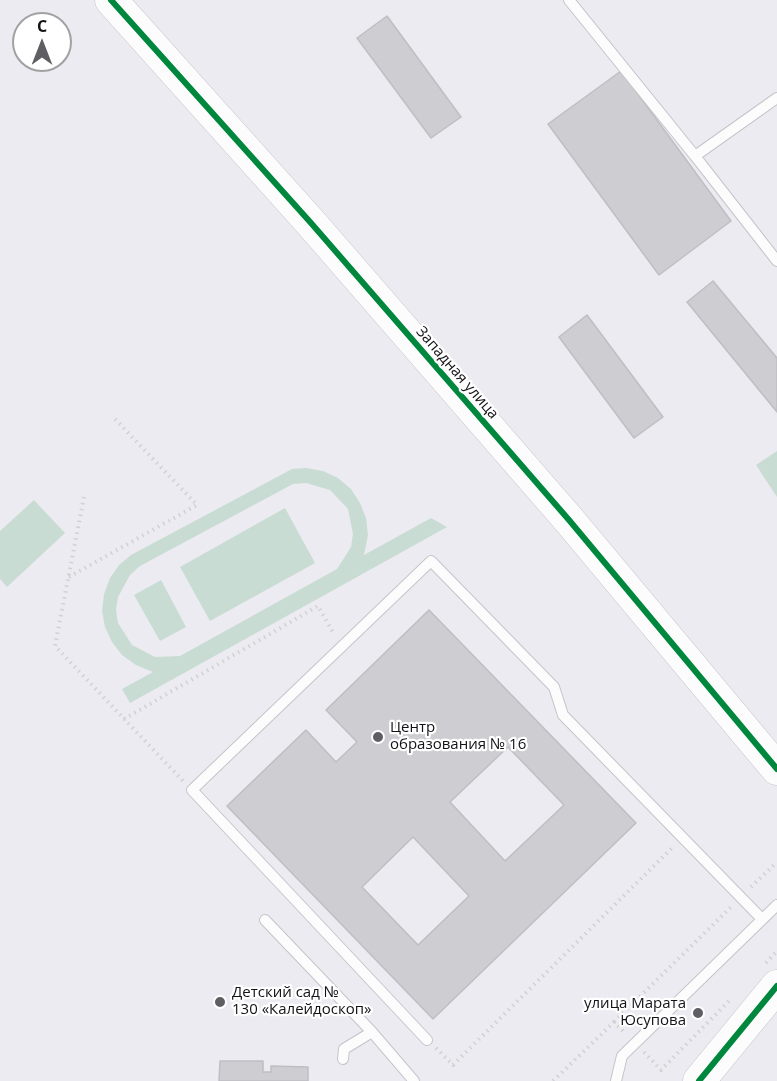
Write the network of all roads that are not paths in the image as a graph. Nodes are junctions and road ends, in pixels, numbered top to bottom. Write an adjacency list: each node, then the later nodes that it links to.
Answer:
1 (111, 0): 6 (street, Западная улица)
2 (569, 0): 4 (lane)
3 (777, 98): 4 (lane)
4 (695, 156): 5 (lane)
5 (777, 261)
6 (776, 769)
7 (777, 905): 8 (lane)
8 (762, 919): 12 (lane); 15 (lane)
9 (265, 920): 11 (lane)
10 (777, 986): 16 (street)
11 (372, 1032): 13 (lane); 14 (lane)
12 (427, 1040)
13 (343, 1059)
14 (414, 1081)
15 (616, 1081)
16 (699, 1081)

